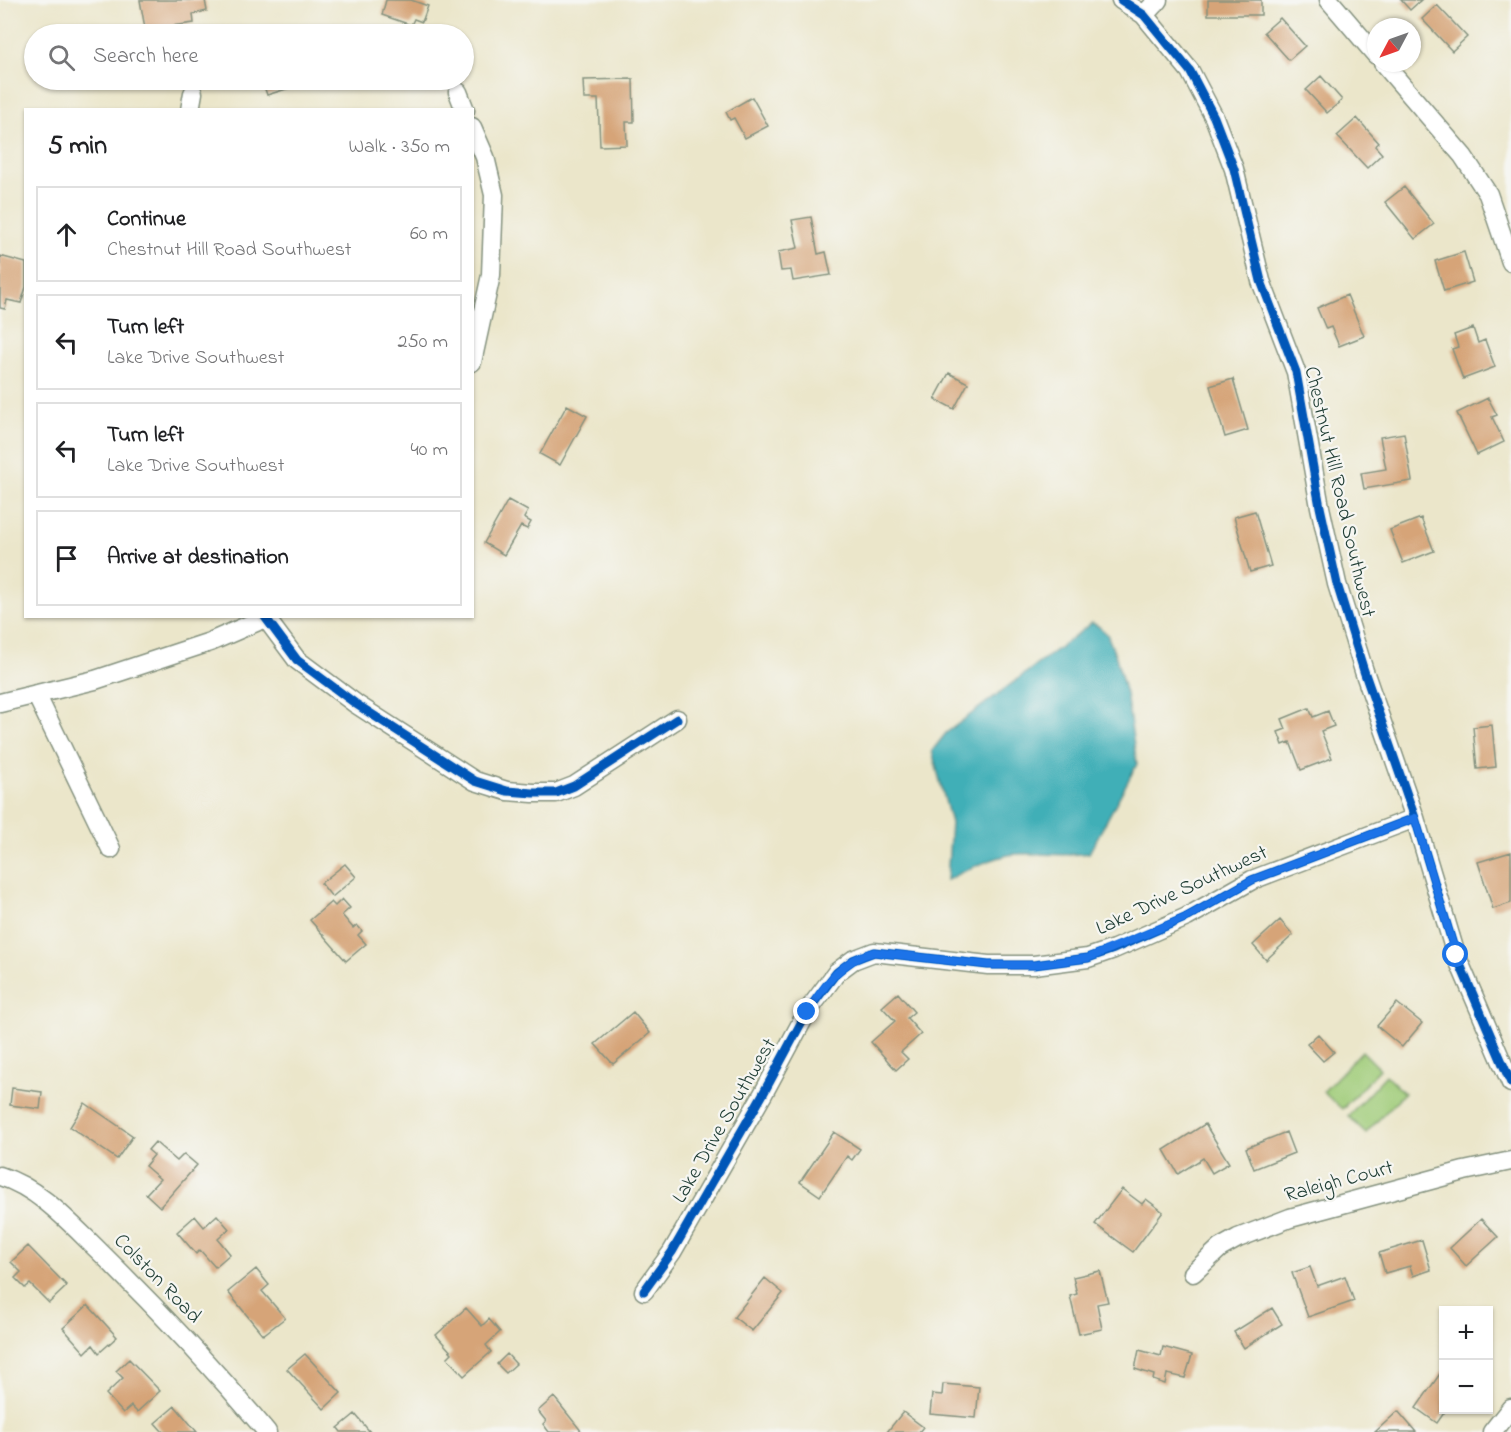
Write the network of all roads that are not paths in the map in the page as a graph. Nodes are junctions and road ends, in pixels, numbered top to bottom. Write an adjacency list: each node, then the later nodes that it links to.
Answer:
1 (1121, 0): 4 (street, Chestnut Hill Road Southwest)
2 (1158, 0): 4 (street)
3 (1329, 0): 5 (street)
4 (1144, 15): 15 (street, Chestnut Hill Road Southwest)
5 (1367, 44)
6 (1391, 72): 8 (street)
7 (474, 132): 9 (street)
8 (1511, 262)
9 (474, 353)
10 (263, 618): 12 (street)
11 (266, 618): 14 (street)
12 (36, 694): 13 (street); 16 (street)
13 (0, 703)
14 (677, 719)
15 (1415, 818): 17 (street, Chestnut Hill Road Southwest); 21 (street, Lake Drive Southwest)
16 (111, 849)
17 (1511, 1083)
18 (1511, 1161): 20 (street, Raleigh Court)
19 (0, 1176): 23 (street, Colston Road)
20 (1193, 1274)
21 (644, 1291)
22 (1511, 1408): 24 (street)
23 (267, 1432)
24 (1492, 1432)

